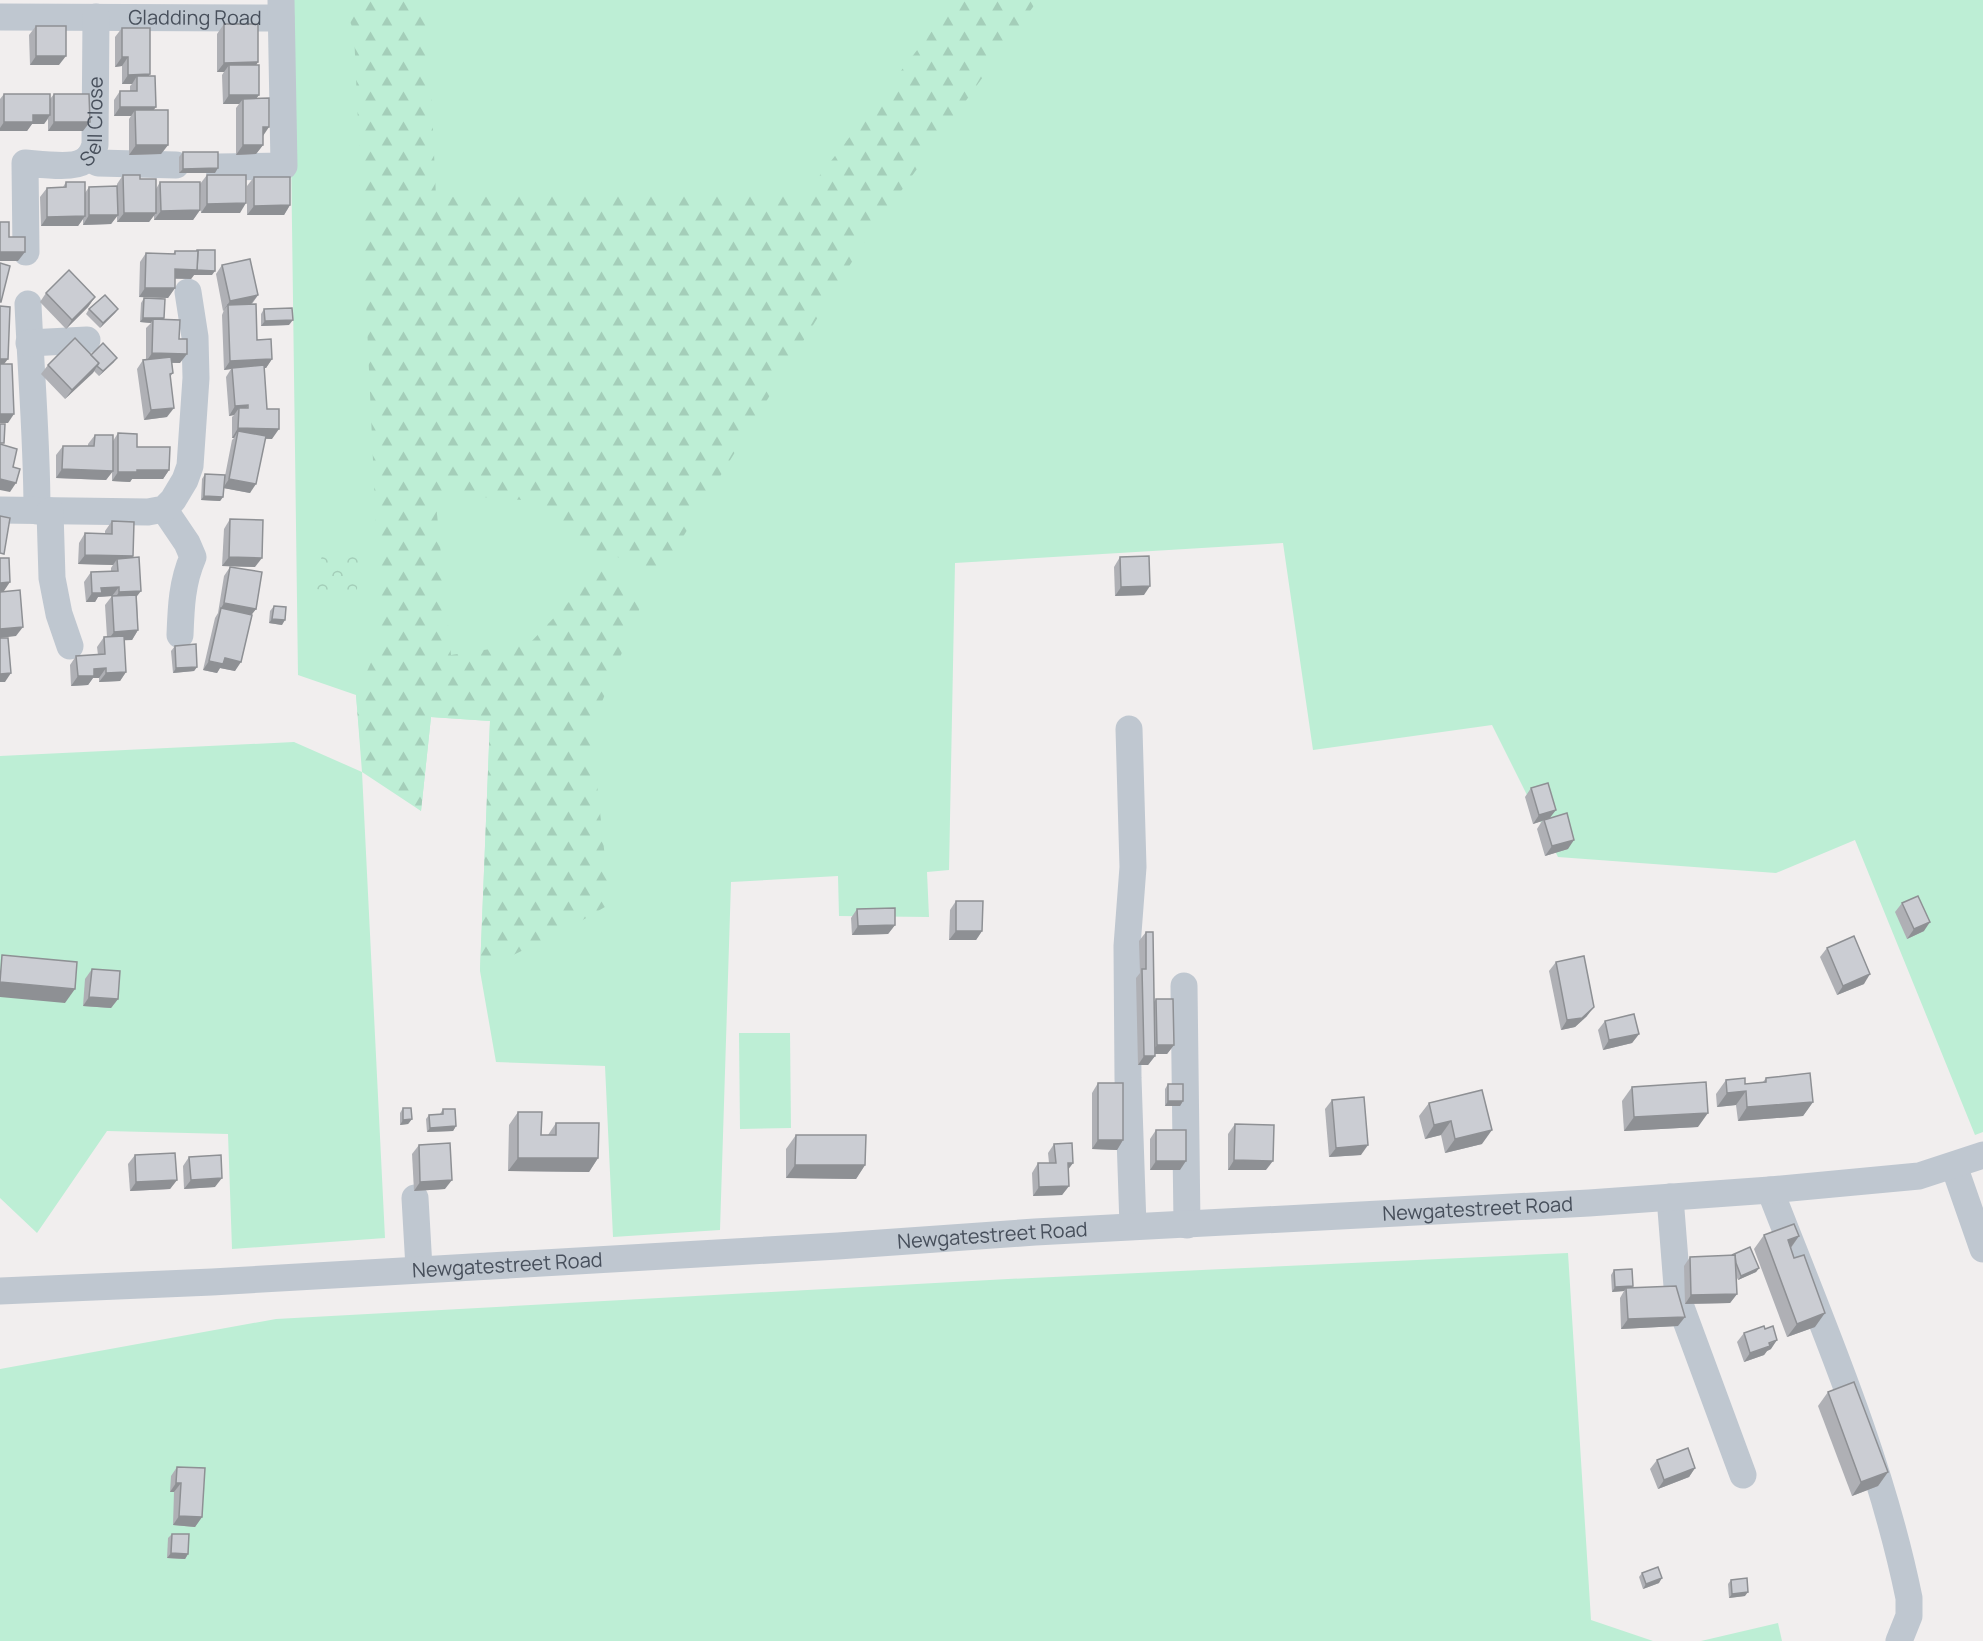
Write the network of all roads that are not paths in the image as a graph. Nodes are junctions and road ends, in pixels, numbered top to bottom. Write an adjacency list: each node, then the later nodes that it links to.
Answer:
1 (281, 9): 2 (street, Gladding Road); 6 (street)
2 (90, 11): 3 (street, Gladding Road); 4 (street, Sell Close)
3 (0, 17)
4 (88, 158): 5 (street); 7 (street, Sell Close)
5 (176, 165)
6 (218, 167)
7 (26, 252)
8 (188, 292): 12 (street)
9 (28, 304): 11 (street)
10 (87, 340): 11 (street)
11 (29, 343): 14 (street)
12 (165, 508): 14 (street); 15 (street)
13 (0, 510): 14 (street)
14 (44, 511): 16 (street)
15 (180, 635)
16 (70, 646)
17 (1129, 729): 25 (street)
18 (1185, 987): 24 (street)
19 (1983, 1155): 20 (street, Newgatestreet Road)
20 (1954, 1166): 21 (street, Newgatestreet Road); 26 (street)
21 (1770, 1190): 22 (street, Newgatestreet Road); 30 (street)
22 (1670, 1197): 24 (street, Newgatestreet Road); 29 (street)
23 (415, 1198): 27 (street)
24 (1187, 1224): 25 (street, Newgatestreet Road)
25 (1133, 1226): 27 (street, Newgatestreet Road)
26 (1983, 1249)
27 (419, 1268): 28 (street, Newgatestreet Road)
28 (0, 1291)
29 (1743, 1475)
30 (1899, 1641)

